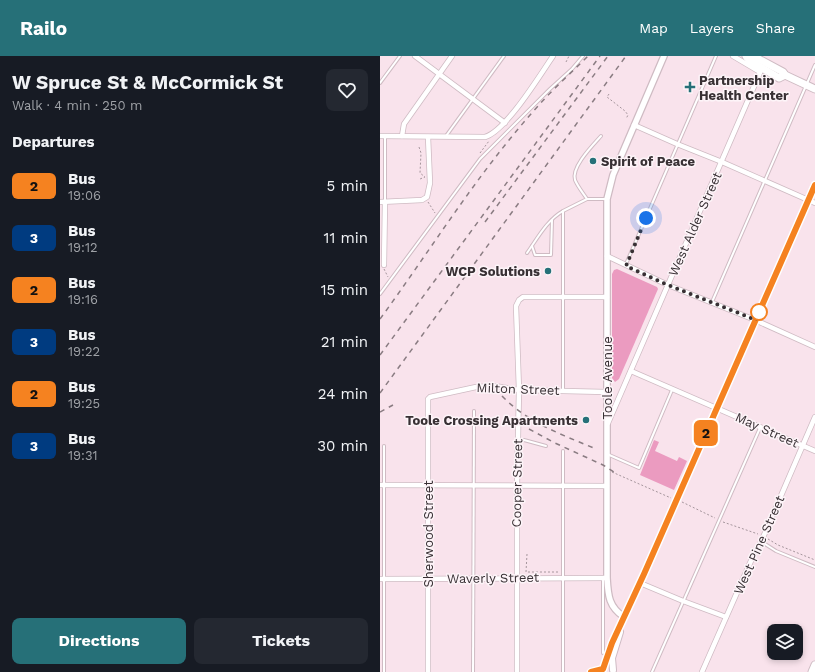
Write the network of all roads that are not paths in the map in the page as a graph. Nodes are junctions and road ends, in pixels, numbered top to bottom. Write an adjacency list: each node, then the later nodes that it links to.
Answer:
1 (400, 56): 14 (lane)
2 (415, 56): 13 (street)
3 (452, 56): 13 (street)
4 (504, 56): 17 (lane)
5 (554, 56): 18 (street)
6 (583, 56): 42 (lane)
7 (664, 56): 19 (street, Toole Avenue)
8 (716, 56): 25 (lane)
9 (732, 56): 11 (street)
10 (747, 56): 11 (main road)
11 (763, 65): 15 (main road); 26 (street, West Alder Street)
12 (815, 65): 15 (lane)
13 (439, 74): 17 (street); 21 (street)
14 (380, 83)
15 (806, 85): 16 (main road); 27 (lane)
16 (815, 89)
17 (473, 99): 18 (street); 24 (lane)
18 (505, 123): 24 (street)
19 (634, 125): 25 (street); 30 (street, Toole Avenue)
20 (382, 136): 21 (street); 32 (lane)
21 (402, 136): 23 (street)
22 (601, 136): 29 (lane)
23 (428, 137): 24 (street); 32 (street)
24 (445, 137)
25 (677, 144): 26 (street); 40 (lane)
26 (722, 162): 27 (street); 41 (street, West Alder Street)
27 (765, 181): 31 (street); 45 (lane)
28 (815, 185): 31 (main road)
29 (587, 199): 30 (lane); 34 (lane)
30 (607, 199): 38 (street, Toole Avenue)
31 (808, 200): 33 (street); 46 (main road)
32 (382, 202): 39 (street)
33 (815, 203)
34 (563, 211): 35 (lane); 43 (lane)
35 (552, 220): 36 (lane); 36 (lane)
36 (532, 246): 37 (lane)
37 (527, 253)
38 (607, 256): 40 (street); 44 (street, Toole Avenue)
39 (384, 265)
40 (626, 266): 41 (street)
41 (668, 285): 45 (street); 48 (street, West Alder Street)
42 (380, 294)
43 (564, 296): 44 (street); 50 (street, Cooper Street); 51 (lane)
44 (607, 297): 52 (street, Toole Avenue)
45 (712, 303): 46 (street)
46 (756, 320): 47 (street); 54 (main road)
47 (815, 347)
48 (631, 371): 49 (street, May Street); 57 (street, West Alder Street)
49 (673, 389): 54 (street, May Street); 65 (lane)
50 (519, 390): 51 (street, Milton Street); 53 (street, Milton Street); 59 (street, Cooper Street)
51 (563, 391): 52 (street, Milton Street)
52 (607, 392): 57 (street, Toole Avenue)
53 (430, 397): 66 (street, Sherwood Street)
54 (717, 408): 58 (street, May Street); 80 (main road)
55 (474, 411): 68 (lane)
56 (815, 417): 62 (street, West Pine Street)
57 (607, 424): 65 (street, Toole Avenue)
58 (760, 427): 62 (street, May Street); 81 (lane)
59 (518, 441): 61 (lane); 69 (street, Cooper Street)
60 (384, 446): 67 (lane)
61 (546, 446)
62 (803, 446): 64 (street, May Street); 72 (street, West Pine Street)
63 (563, 451): 70 (lane)
64 (815, 451)
65 (607, 454): 71 (street, Toole Avenue)
66 (428, 484): 67 (street); 68 (street); 79 (street, Sherwood Street)
67 (382, 485): 78 (lane)
68 (474, 486): 69 (street); 74 (lane)
69 (517, 486): 70 (street); 75 (street, Cooper Street)
70 (563, 486): 71 (street); 76 (lane)
71 (607, 486): 77 (street, Toole Avenue)
72 (761, 542): 73 (lane); 83 (street, West Pine Street)
73 (815, 567)
74 (474, 578): 75 (street, Waverly Street); 79 (street, Waverly Street); 91 (lane)
75 (516, 578): 76 (street, Waverly Street); 92 (street, Cooper Street)
76 (563, 578): 77 (street, Waverly Street); 93 (lane)
77 (605, 578): 82 (street, Toole Avenue); 85 (lane)
78 (382, 579): 79 (street, Waverly Street); 89 (lane)
79 (428, 579): 90 (street, Sherwood Street)
80 (640, 583): 81 (street); 82 (main road)
81 (683, 602): 83 (street); 95 (lane)
82 (624, 617): 84 (main road)
83 (726, 617): 96 (street, West Pine Street)
84 (619, 629): 87 (main road); 88 (main road)
85 (603, 653)
86 (815, 665): 97 (main road)
87 (602, 670): 88 (main road); 94 (main road)
88 (613, 671)
89 (384, 672)
90 (428, 672)
91 (473, 672)
92 (517, 672)
93 (563, 672)
94 (591, 672)
95 (652, 672)
96 (702, 672)
97 (812, 672)

